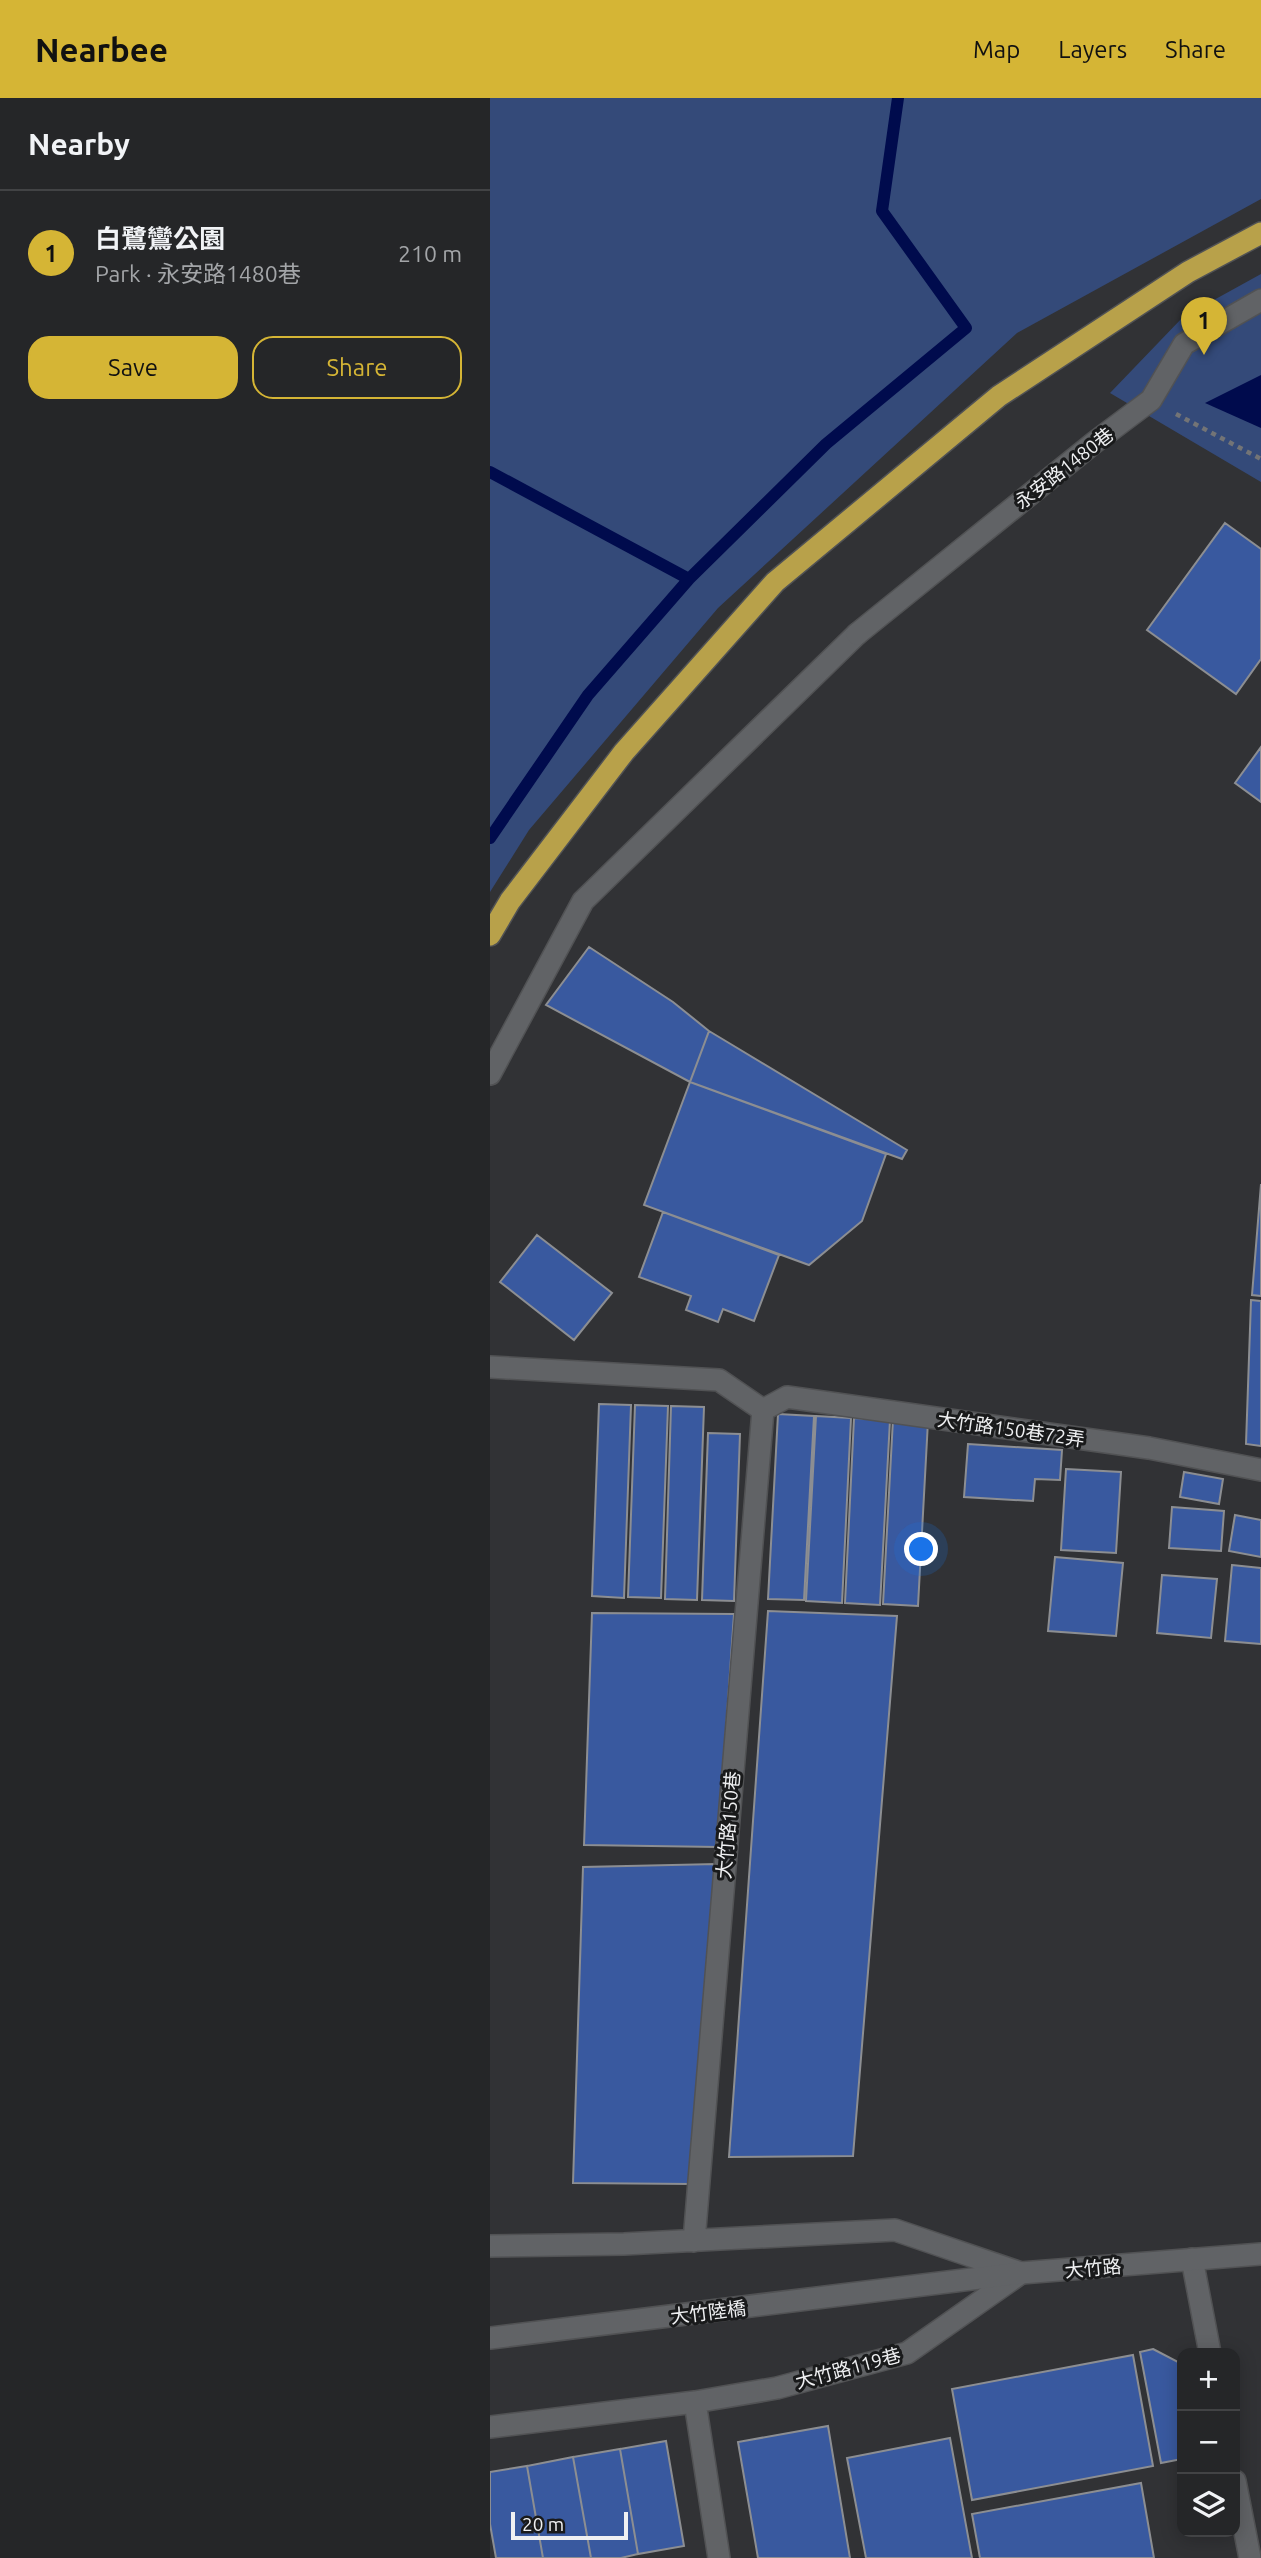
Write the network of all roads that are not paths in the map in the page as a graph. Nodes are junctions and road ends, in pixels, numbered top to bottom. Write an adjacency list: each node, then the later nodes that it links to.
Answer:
1 (1261, 233): 3 (highway)
2 (1261, 300): 4 (main road, 永安路1480巷)
3 (490, 935)
4 (490, 1074)
5 (490, 1367): 6 (main road)
6 (763, 1410): 7 (main road, 大竹路150巷72弄); 8 (main road, 大竹路150巷)
7 (1261, 1470)
8 (694, 2241): 9 (main road); 12 (main road)
9 (490, 2246)
10 (1261, 2254): 11 (main road, 大竹路)
11 (1192, 2259): 12 (main road, 大竹路); 15 (main road)
12 (1021, 2273): 13 (main road, 大竹路); 16 (main road, 大竹路119巷)
13 (926, 2285): 14 (main road, 大竹陸橋)
14 (490, 2338)
15 (1209, 2348)
16 (695, 2402): 17 (main road, 大竹路119巷); 19 (main road)
17 (490, 2427)
18 (1240, 2507): 20 (main road)
19 (719, 2558)
20 (1250, 2558)

